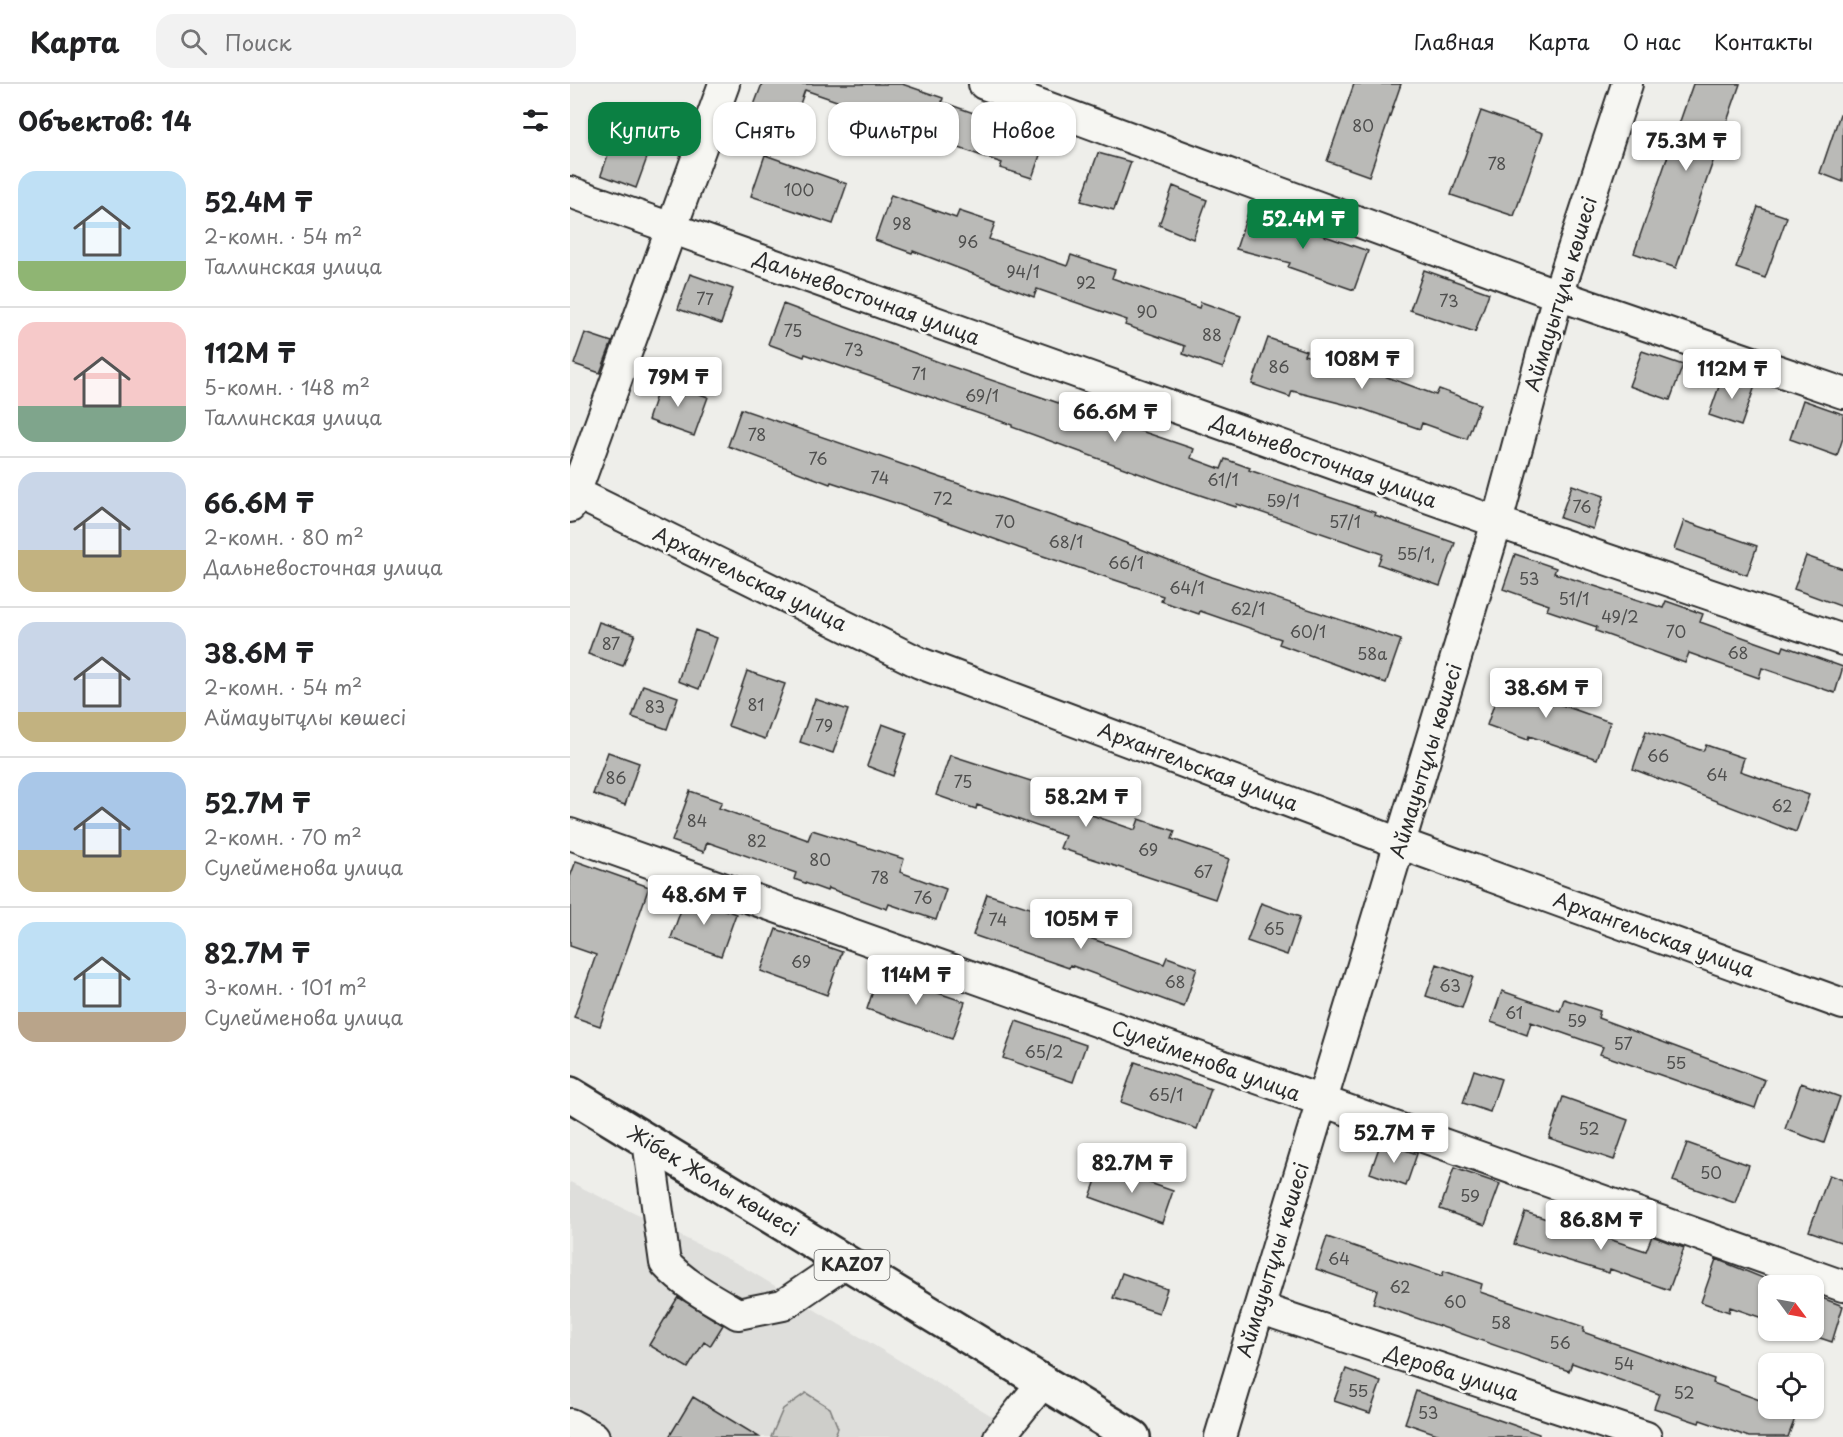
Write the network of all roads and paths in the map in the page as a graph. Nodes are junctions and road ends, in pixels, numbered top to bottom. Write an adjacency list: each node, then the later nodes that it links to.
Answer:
1 (724, 84): 5 (street)
2 (984, 84): 6 (street)
3 (1627, 84): 6 (street, Аймауытұлы көшесі)
4 (570, 192): 5 (street, Дальневосточная улица)
5 (673, 228): 8 (street); 9 (street, Дальневосточная улица)
6 (1558, 295): 7 (street); 9 (street, Аймауытұлы көшесі)
7 (1843, 393)
8 (572, 496): 12 (street, Архангельская улица)
9 (1497, 522): 10 (street, Дальневосточная улица); 12 (street, Аймауытұлы көшесі)
10 (1843, 640)
11 (570, 834): 15 (street, Сулейменова улица)
12 (1402, 844): 13 (street, Архангельская улица); 15 (street, Аймауытұлы көшесі)
13 (1843, 1004)
14 (570, 1094): 16 (highway, Жібек Жолы көшесі / KAZ07)
15 (1321, 1102): 18 (street, Сулейменова улица); 19 (street, Аймауытұлы көшесі)
16 (648, 1141): 17 (highway, Жібек Жолы көшесі / KAZ07); 17 (street)
17 (846, 1262): 20 (highway, Жібек Жолы көшесі / KAZ07)
18 (1843, 1286)
19 (1258, 1308): 25 (street, Аймауытұлы көшесі); 26 (street, Дерова улица)
20 (1043, 1382): 23 (street); 24 (highway, Жібек Жолы көшесі / KAZ07)
21 (570, 1424): 22 (street)
22 (594, 1437)
23 (999, 1437)
24 (1133, 1437)
25 (1220, 1437)
26 (1646, 1437)

